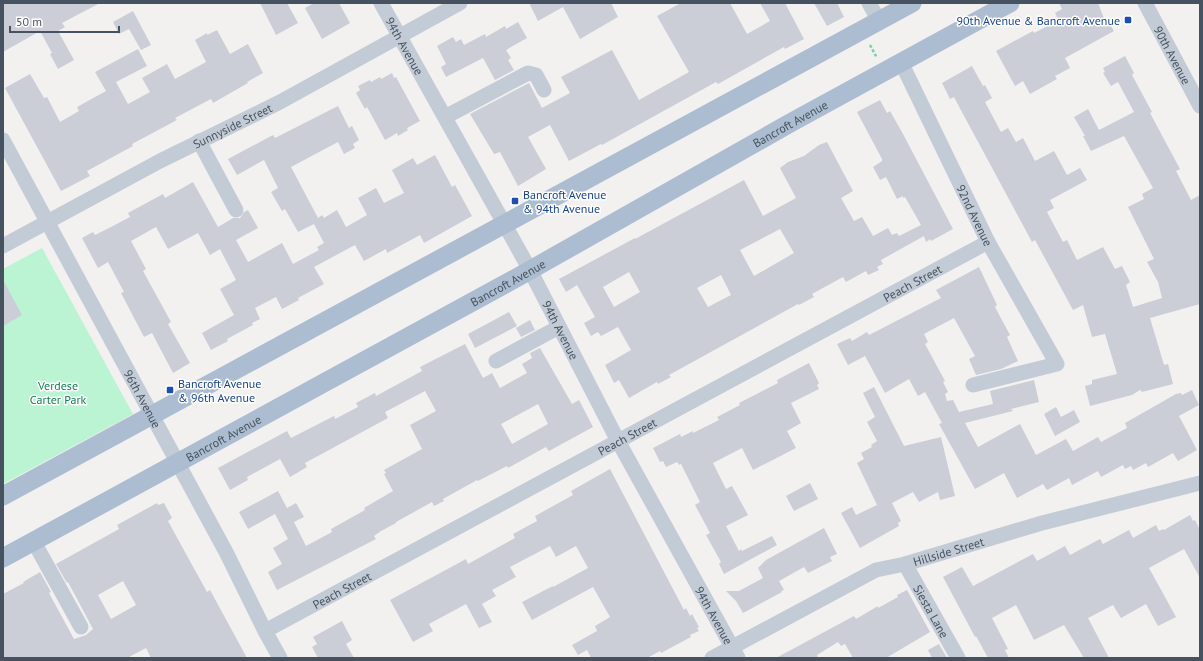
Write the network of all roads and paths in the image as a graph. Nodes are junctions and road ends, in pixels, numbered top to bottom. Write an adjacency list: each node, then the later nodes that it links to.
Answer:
1 (381, 3): 8 (street, 94th Avenue)
2 (460, 3): 8 (street, Sunnyside Street)
3 (869, 3): 7 (street)
4 (912, 3): 7 (main road)
5 (1010, 3): 9 (main road, Bancroft Avenue)
6 (1145, 3): 12 (street, 90th Avenue)
7 (871, 26): 10 (path); 18 (main road)
8 (400, 36): 13 (street, 94th Avenue); 15 (street, Sunnyside Street)
9 (901, 62): 10 (main road, Bancroft Avenue); 19 (street, 92nd Avenue)
10 (884, 72): 21 (main road, Bancroft Avenue)
11 (544, 90): 13 (street)
12 (1200, 106)
13 (445, 117): 18 (street, 94th Avenue)
14 (3, 140): 17 (street, 96th Avenue)
15 (199, 141): 16 (street); 17 (street, Sunnyside Street)
16 (236, 210)
17 (48, 222): 20 (street, Sunnyside Street); 25 (street, 96th Avenue)
18 (505, 224): 21 (street, 94th Avenue); 25 (main road)
19 (988, 242): 24 (street, 92nd Avenue); 26 (street, Peach Street)
20 (3, 246)
21 (530, 270): 22 (street, 94th Avenue); 27 (main road, Bancroft Avenue)
22 (560, 327): 23 (street); 26 (street, 94th Avenue)
23 (496, 361)
24 (972, 385)
25 (152, 416): 27 (street, 96th Avenue); 29 (main road)
26 (618, 441): 34 (street, Peach Street); 35 (street, 94th Avenue)
27 (178, 462): 30 (main road, Bancroft Avenue); 34 (street, 96th Avenue)
28 (1200, 483): 32 (street, Hillside Street)
29 (3, 496)
30 (34, 542): 31 (main road, Bancroft Avenue); 33 (street)
31 (3, 558)
32 (904, 564): 35 (street, Hillside Street); 38 (street, Siesta Lane)
33 (81, 627)
34 (265, 631): 36 (street, 96th Avenue)
35 (735, 653): 37 (street, Hillside Street)
36 (274, 656)
37 (712, 658)
38 (958, 658)

